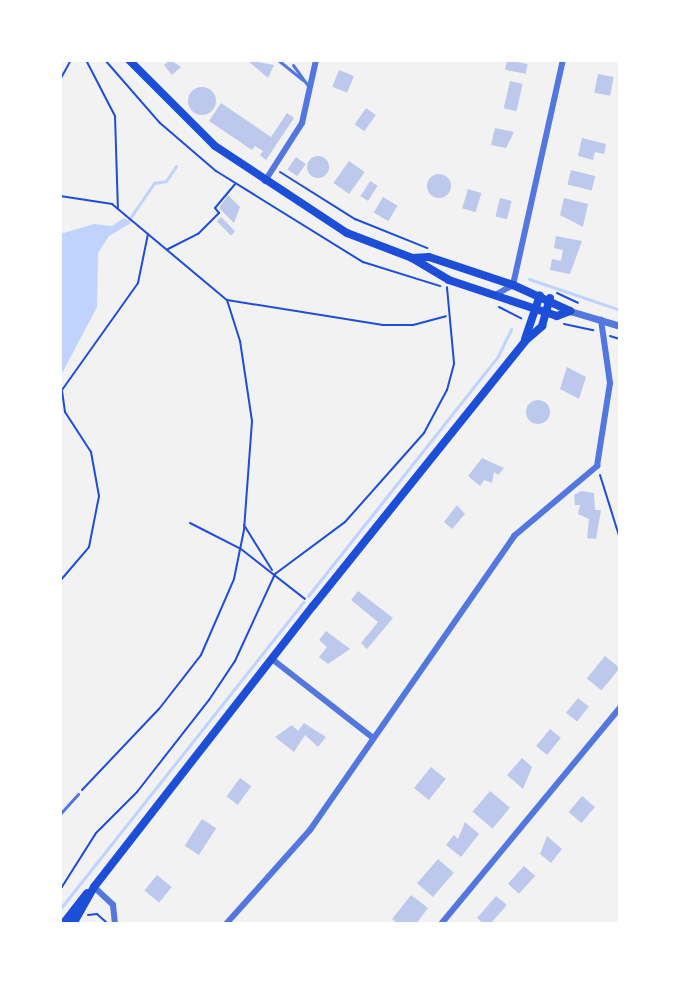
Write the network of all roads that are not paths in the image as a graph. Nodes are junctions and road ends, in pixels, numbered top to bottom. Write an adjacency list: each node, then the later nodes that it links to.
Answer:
1 (129, 60): 8 (main road)
2 (278, 60): 6 (lane)
3 (316, 60): 7 (street)
4 (563, 60): 12 (street)
5 (293, 65): 6 (lane)
6 (303, 80): 7 (lane)
7 (310, 90): 8 (street)
8 (265, 181): 10 (main road)
9 (431, 254): 10 (main road); 11 (main road); 12 (main road)
10 (412, 258): 11 (main road)
11 (424, 269): 15 (main road)
12 (513, 285): 13 (main road); 15 (street)
13 (540, 295): 14 (main road); 16 (main road)
14 (550, 298): 17 (main road); 18 (main road)
15 (495, 300): 16 (main road)
16 (535, 308): 18 (main road); 21 (main road)
17 (570, 311): 18 (main road); 19 (street)
18 (546, 312): 21 (main road)
19 (601, 320): 20 (street); 24 (street)
20 (620, 326)
21 (525, 341): 22 (main road)
22 (272, 659): 24 (street); 27 (main road)
23 (620, 708): 32 (street)
24 (372, 737): 31 (street)
25 (78, 794): 26 (lane)
26 (60, 814)
27 (94, 887): 28 (main road); 29 (main road); 30 (street)
28 (77, 922)
29 (63, 924)
30 (115, 924)
31 (226, 924)
32 (441, 924)

